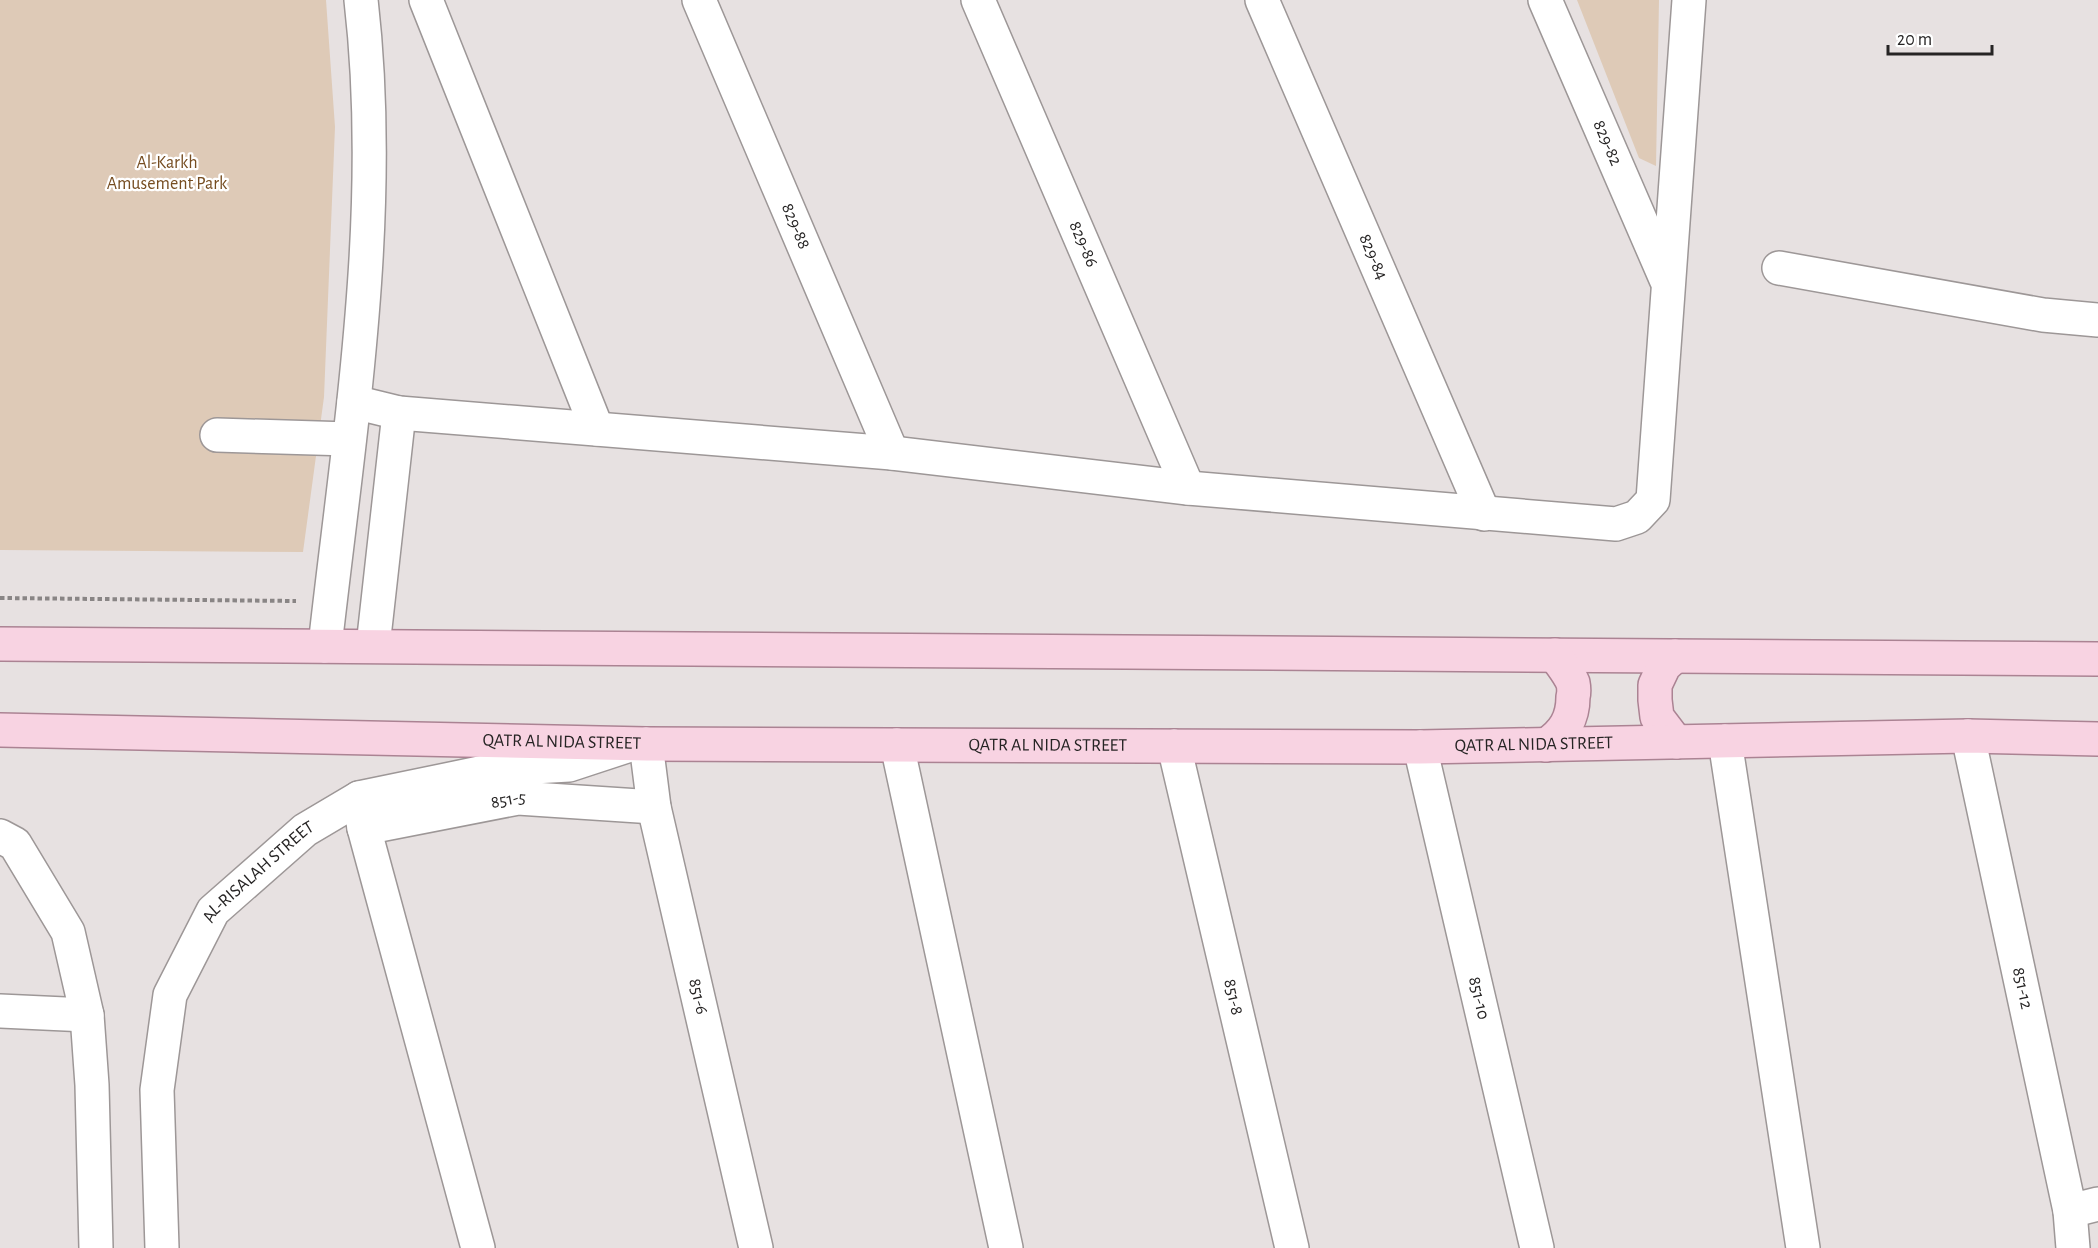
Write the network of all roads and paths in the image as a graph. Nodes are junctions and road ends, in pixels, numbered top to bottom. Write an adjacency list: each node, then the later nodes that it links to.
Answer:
1 (426, 0): 13 (street)
2 (699, 0): 16 (street, 829-88)
3 (978, 0): 17 (street, 829-86)
4 (1262, 0): 18 (street, 829-84)
5 (1545, 0): 9 (street, 829-82)
6 (1689, 0): 9 (street)
7 (368, 3): 11 (street)
8 (1779, 268): 10 (street)
9 (1669, 286): 18 (street)
10 (2098, 320)
11 (354, 402): 12 (street); 15 (street)
12 (399, 412): 13 (street); 23 (street)
13 (597, 429): 16 (street)
14 (217, 435): 15 (street)
15 (349, 439): 20 (street)
16 (892, 453): 17 (street)
17 (1188, 488): 18 (street)
18 (1484, 514)
19 (0, 598): 20 (path)
20 (330, 602): 22 (street)
21 (0, 644): 22 (main road)
22 (325, 646): 23 (main road)
23 (373, 646): 24 (main road)
24 (1555, 655): 25 (main road); 34 (main road)
25 (1676, 656): 26 (main road); 31 (main road)
26 (2098, 659)
27 (0, 730): 32 (main road, QATR AL NIDA STREET)
28 (1968, 736): 29 (main road, QATR AL NIDA STREET); 30 (main road, QATR AL NIDA STREET); 42 (street, 851-12)
29 (2098, 739)
30 (1725, 741): 31 (main road, QATR AL NIDA STREET); 50 (street)
31 (1676, 742): 34 (main road, QATR AL NIDA STREET)
32 (640, 744): 33 (main road, QATR AL NIDA STREET); 37 (street, 851-6); 38 (street, AL-RISALAH STREET)
33 (897, 745): 35 (main road, QATR AL NIDA STREET); 47 (street)
34 (1546, 745): 36 (main road, QATR AL NIDA STREET)
35 (1174, 746): 36 (main road, QATR AL NIDA STREET); 48 (street, 851-8)
36 (1420, 747): 49 (street, 851-10)
37 (654, 807): 38 (street, 851-5); 46 (street, 851-6)
38 (361, 813): 44 (street, AL-RISALAH STREET); 45 (street)
39 (0, 836): 41 (street)
40 (0, 1011): 41 (street)
41 (87, 1015): 43 (street)
42 (2084, 1208): 51 (street, 851-12)
43 (96, 1248)
44 (162, 1248)
45 (478, 1248)
46 (756, 1248)
47 (1006, 1248)
48 (1292, 1248)
49 (1537, 1248)
50 (1803, 1248)
51 (2073, 1248)

